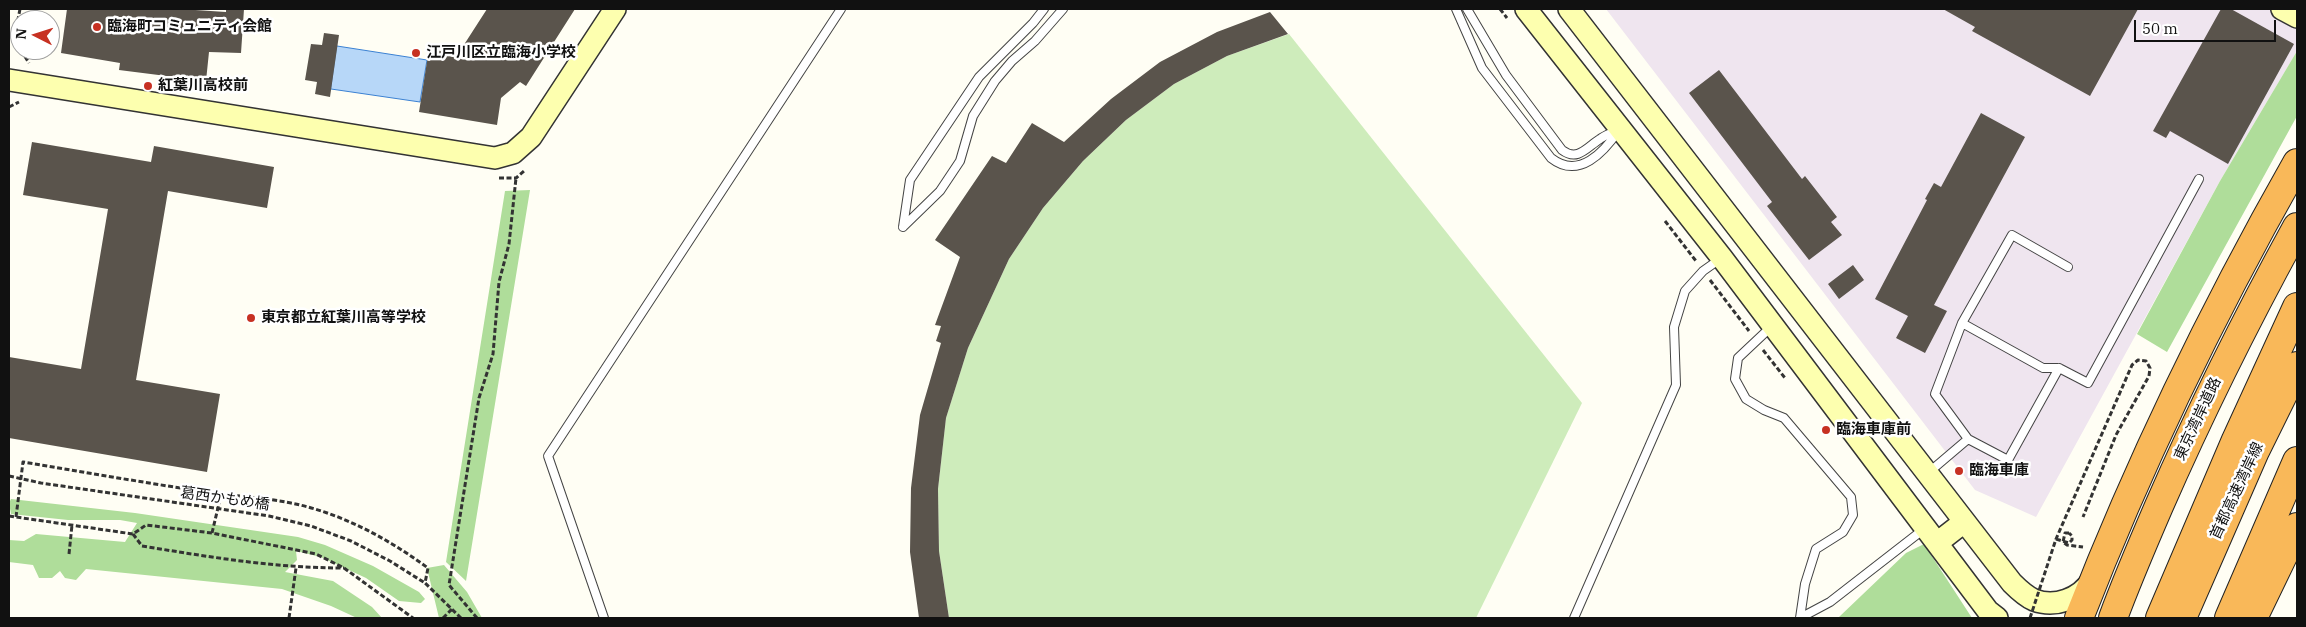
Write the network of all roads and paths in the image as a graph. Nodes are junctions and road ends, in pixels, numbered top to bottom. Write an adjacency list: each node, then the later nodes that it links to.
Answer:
1 (615, 9): 14 (street)
2 (841, 9): 61 (lane)
3 (1044, 9): 4 (lane)
4 (1063, 9)
5 (1456, 9): 16 (lane)
6 (1467, 9): 16 (lane)
7 (1500, 9): 10 (path)
8 (1569, 9): 15 (street)
9 (2282, 9): 11 (street)
10 (1519, 16): 16 (street)
11 (2297, 17)
12 (27, 60): 13 (path)
13 (30, 64)
14 (9, 80)
15 (1644, 106): 16 (street); 35 (street)
16 (1619, 130): 22 (street)
17 (2297, 163): 50 (highway)
18 (516, 178): 60 (path)
19 (2199, 179): 31 (lane)
20 (1662, 217): 24 (path)
21 (2297, 227): 67 (highway, 東京湾岸道路)
22 (1722, 258): 24 (lane); 27 (street)
23 (2068, 267): 26 (lane)
24 (1703, 271): 29 (path); 62 (lane)
25 (2297, 307): 68 (highway)
26 (1962, 323): 31 (lane); 33 (lane)
27 (1772, 325): 29 (lane); 38 (street)
28 (2297, 330): 69 (highway)
29 (1755, 340): 32 (path); 63 (lane)
30 (2297, 366): 69 (highway, 首都高速湾岸線)
31 (2059, 368): 33 (lane)
32 (1791, 386)
33 (1968, 438): 35 (lane)
34 (2297, 461): 70 (highway)
35 (1927, 474): 38 (street); 42 (street)
36 (9, 476): 53 (path, 葛西かもめ橋, bridge)
37 (221, 495): 40 (path); 45 (path); 53 (path)
38 (1900, 495): 47 (street)
39 (9, 516): 40 (path)
40 (16, 517): 43 (path)
41 (2082, 517): 48 (path, bridge)
42 (1964, 522): 47 (street); 50 (street)
43 (72, 525): 46 (path); 49 (path)
44 (2297, 527): 55 (highway)
45 (212, 533): 46 (path); 52 (path)
46 (133, 534): 51 (path)
47 (1931, 535): 63 (lane); 64 (street)
48 (2056, 539): 50 (path, bridge); 65 (path, bridge)
49 (69, 554)
50 (2093, 558): 66 (highway)
51 (296, 568): 52 (path); 56 (path)
52 (344, 568): 57 (path)
53 (425, 583): 54 (path, 葛西かもめ橋)
54 (452, 609): 58 (path); 59 (path, 葛西かもめ橋)
55 (2253, 616)
56 (288, 618)
57 (413, 618)
58 (443, 618)
59 (461, 618)
60 (477, 618)
61 (604, 618)
62 (1574, 618)
63 (1800, 618)
64 (1997, 618)
65 (2030, 618)
66 (2079, 618)
67 (2113, 618)
68 (2160, 618)
69 (2180, 618)
70 (2229, 618)

